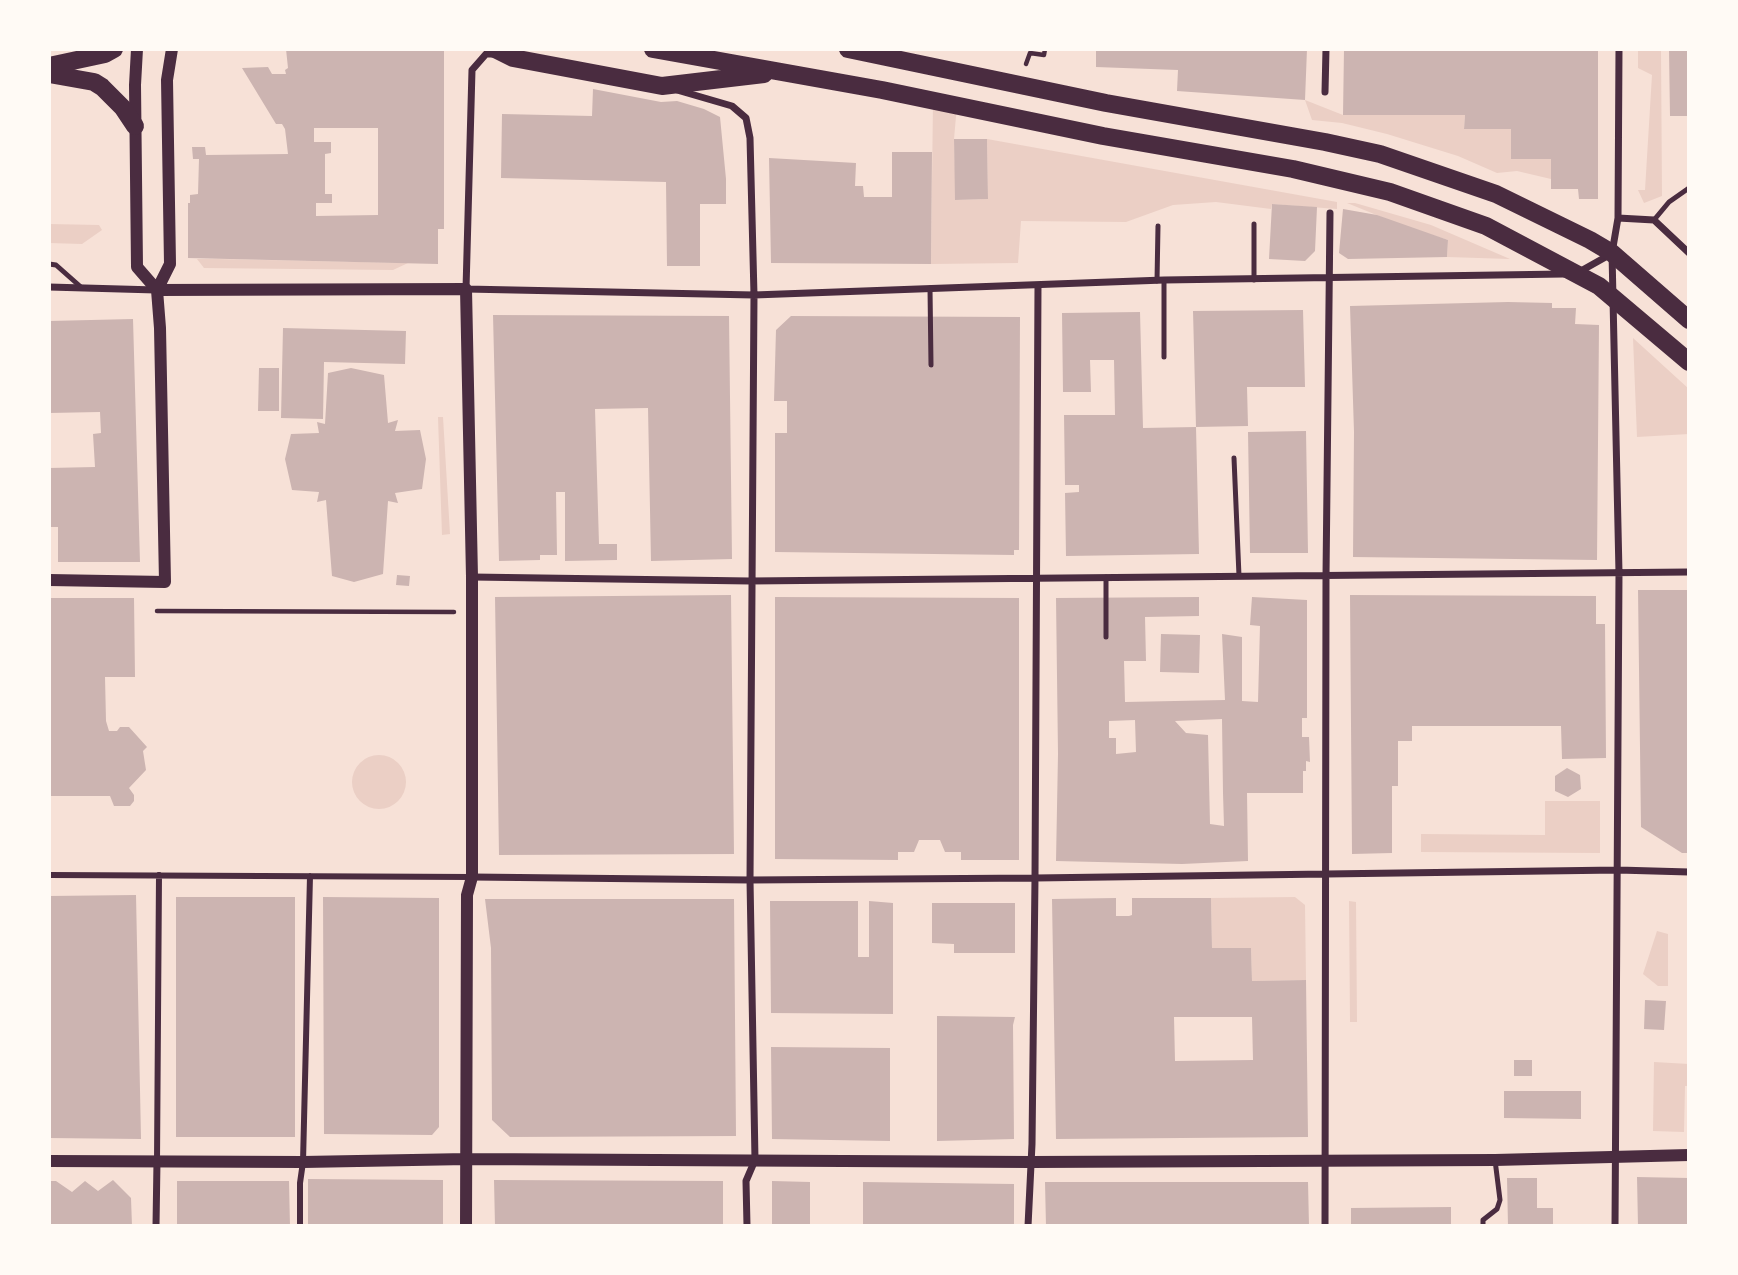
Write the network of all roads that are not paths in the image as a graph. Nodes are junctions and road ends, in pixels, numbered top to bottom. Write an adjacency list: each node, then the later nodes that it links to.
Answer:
1 (114, 49): 9 (main road)
2 (137, 49): 14 (street)
3 (173, 49): 33 (street)
4 (653, 49): 10 (main road)
5 (848, 49): 21 (main road)
6 (1325, 49): 13 (street)
7 (1619, 49): 17 (street)
8 (500, 51): 12 (main road); 32 (street)
9 (49, 66)
10 (785, 71): 12 (main road); 24 (main road)
11 (49, 74): 14 (main road)
12 (662, 86): 34 (street)
13 (1325, 92)
14 (135, 125): 33 (street)
15 (1689, 188): 18 (lane)
16 (1330, 213): 25 (street)
17 (1618, 218): 18 (street); 21 (street)
18 (1654, 220): 22 (street)
19 (1254, 224): 26 (lane)
20 (1158, 226): 27 (lane)
21 (1612, 253): 24 (street); 35 (street); 36 (main road)
22 (1689, 253)
23 (49, 264): 30 (lane)
24 (1576, 274): 25 (street); 35 (main road)
25 (1329, 278): 26 (street); 44 (street)
26 (1254, 280): 27 (street)
27 (1161, 281): 28 (street); 37 (lane)
28 (1038, 285): 31 (street); 47 (street)
29 (49, 287): 30 (street)
30 (82, 288): 33 (street)
31 (930, 288): 34 (street); 39 (lane)
32 (466, 289): 33 (street); 34 (street); 45 (street)
33 (157, 290): 48 (street)
34 (754, 295): 49 (street)
35 (1612, 296): 38 (main road); 42 (street)
36 (1689, 320)
37 (1164, 357)
38 (1689, 362)
39 (932, 365)
40 (1234, 458): 43 (lane)
41 (1689, 572): 42 (street)
42 (1619, 573): 44 (street); 51 (street)
43 (1239, 576): 44 (street); 46 (street)
44 (1326, 576): 55 (street)
45 (472, 577): 49 (street); 57 (street)
46 (1106, 577): 47 (street); 50 (lane)
47 (1037, 578): 49 (street); 58 (street)
48 (49, 580)
49 (751, 581): 59 (street)
50 (1106, 637)
51 (1618, 870): 52 (street); 55 (street); 61 (street)
52 (1689, 872)
53 (49, 875): 54 (street)
54 (159, 875): 56 (street); 67 (street)
55 (1326, 875): 58 (street); 64 (street)
56 (310, 876): 57 (street); 69 (street)
57 (472, 877): 59 (street); 62 (street)
58 (1035, 878): 59 (street); 68 (street)
59 (750, 880): 63 (street)
60 (1689, 1155): 61 (street)
61 (1615, 1156): 65 (street); 77 (street)
62 (467, 1159): 63 (street); 69 (street); 72 (street)
63 (755, 1160): 68 (street); 73 (street)
64 (1325, 1160): 65 (street); 68 (street); 75 (street)
65 (1495, 1160): 76 (lane)
66 (49, 1161): 67 (street)
67 (157, 1161): 69 (street); 70 (street)
68 (1031, 1161): 74 (street)
69 (303, 1162): 71 (street)
70 (156, 1226)
71 (300, 1226)
72 (466, 1226)
73 (747, 1226)
74 (1028, 1226)
75 (1325, 1226)
76 (1483, 1226)
77 (1615, 1226)

